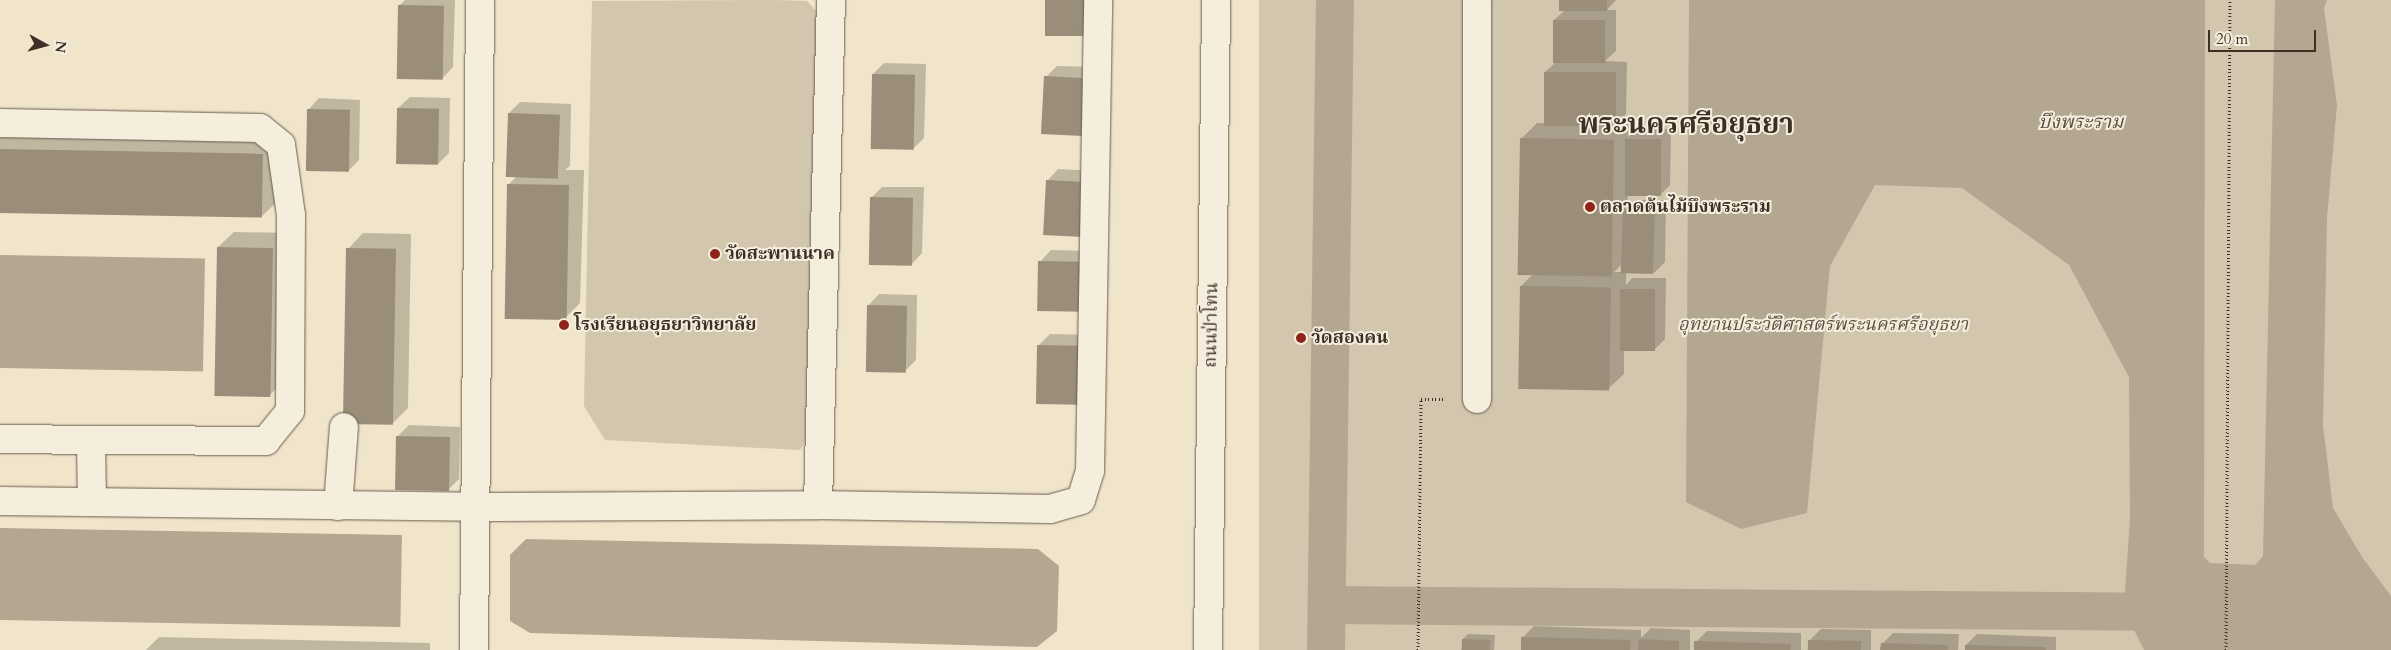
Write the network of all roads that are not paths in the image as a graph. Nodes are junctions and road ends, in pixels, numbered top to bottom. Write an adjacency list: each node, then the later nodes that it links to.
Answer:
1 (480, 0): 15 (street)
2 (831, 0): 13 (street)
3 (1098, 0): 13 (street)
4 (1216, 0): 17 (street, ถนนป่าโทน)
5 (1477, 0): 7 (street)
6 (0, 123): 10 (street)
7 (1477, 399)
8 (344, 427): 14 (street)
9 (0, 439): 10 (street)
10 (91, 440): 12 (street)
11 (0, 501): 12 (street)
12 (92, 502): 14 (street)
13 (818, 505): 15 (street)
14 (338, 506): 15 (street)
15 (475, 507): 16 (street)
16 (474, 650)
17 (1208, 650)

